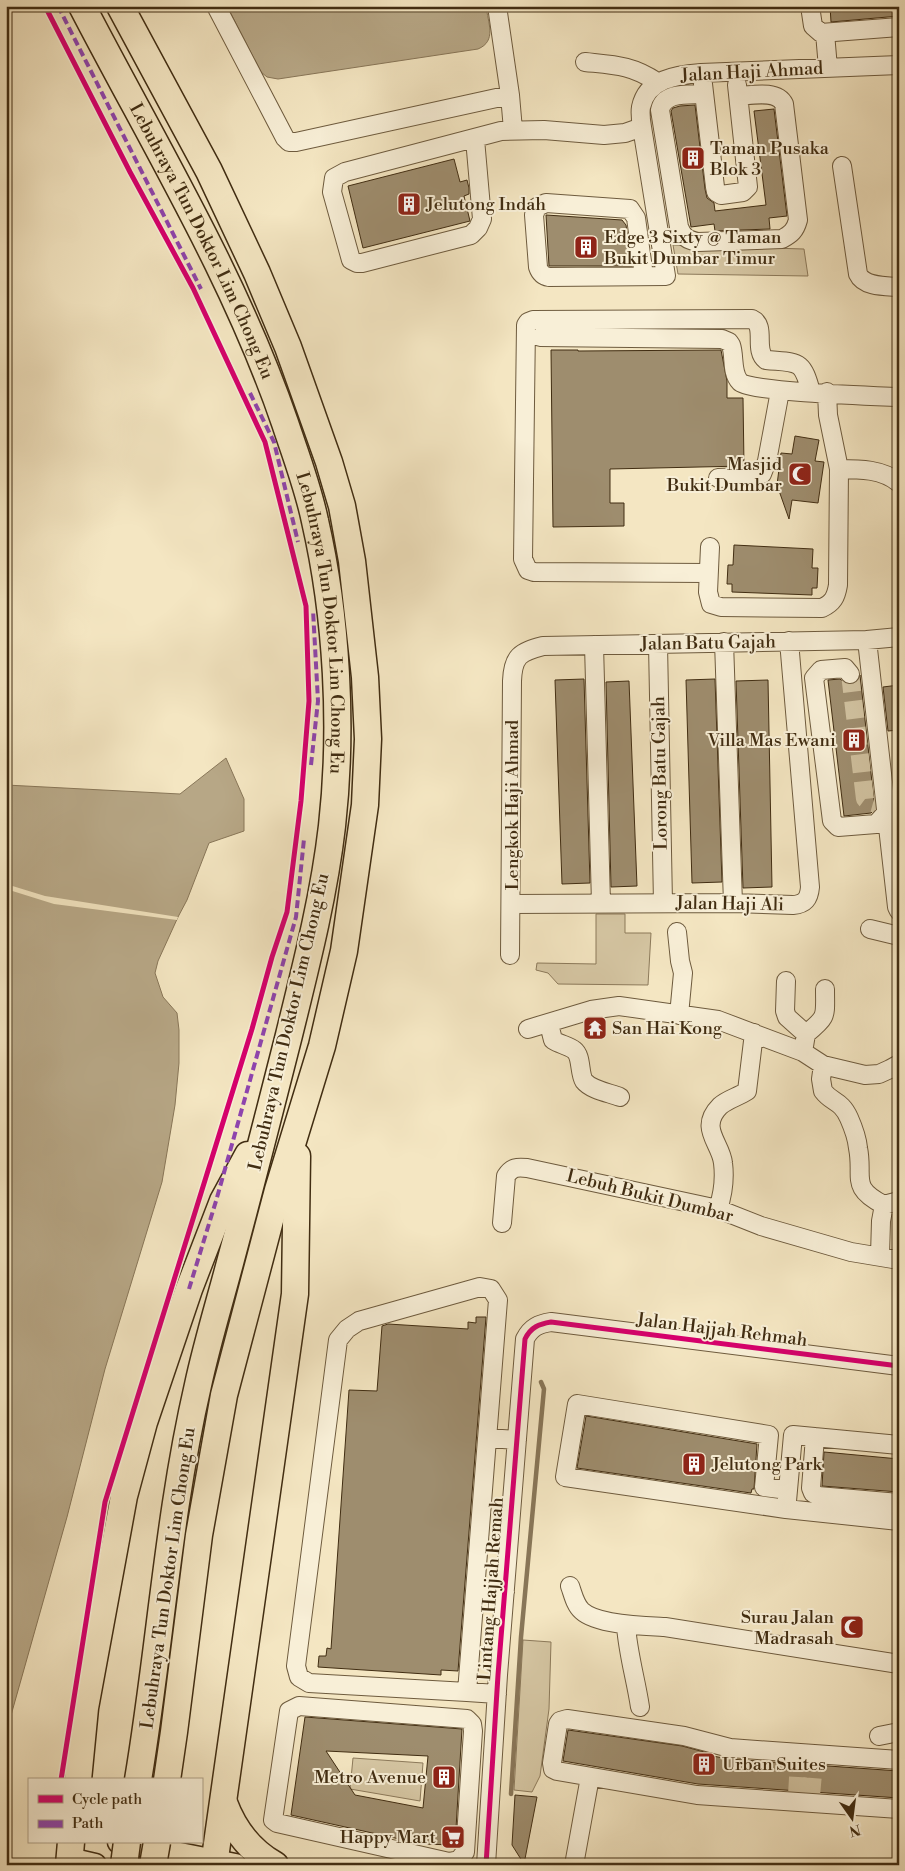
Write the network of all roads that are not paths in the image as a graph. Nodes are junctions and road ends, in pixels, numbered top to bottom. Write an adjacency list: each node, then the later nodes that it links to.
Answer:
1 (82, 6): 63 (highway, Lebuhraya Tun Doktor Lim Chong Eu)
2 (120, 6): 64 (highway, Lebuhraya Tun Doktor Lim Chong Eu)
3 (216, 6): 15 (street)
4 (497, 6): 15 (street)
5 (810, 6): 7 (street)
6 (899, 28): 7 (street)
7 (825, 33): 10 (street)
8 (585, 62): 13 (street)
9 (899, 65): 10 (street, Jalan Haji Ahmad)
10 (828, 68): 11 (street, Jalan Haji Ahmad)
11 (736, 72): 12 (street, Jalan Haji Ahmad); 16 (street)
12 (701, 73): 13 (street, Jalan Haji Ahmad); 14 (street)
13 (657, 82): 17 (street, Jalan Haji Ahmad)
14 (704, 94): 16 (street); 16 (street)
15 (510, 95): 18 (street)
16 (739, 96)
17 (642, 127): 18 (street); 22 (street, Jalan Haji Ahmad)
18 (513, 130): 19 (street)
19 (475, 139): 19 (street)
20 (842, 166): 24 (street)
21 (637, 221): 22 (street); 23 (street); 23 (street)
22 (658, 221): 23 (street, Jalan Haji Ahmad)
23 (644, 276)
24 (899, 287)
25 (540, 337): 26 (street)
26 (780, 391): 27 (street); 30 (street)
27 (819, 392): 28 (street); 29 (street); 33 (street)
28 (899, 397)
29 (840, 469): 31 (street); 33 (street)
30 (718, 478)
31 (899, 483)
32 (710, 547): 33 (street)
33 (708, 573)
34 (899, 636): 35 (street, Jalan Batu Gajah)
35 (867, 640): 36 (street, Jalan Batu Gajah); 42 (street)
36 (789, 641): 37 (street, Jalan Batu Gajah); 43 (street, Jalan Haji Ali)
37 (724, 642): 38 (street, Jalan Batu Gajah); 43 (street)
38 (658, 644): 39 (street, Jalan Batu Gajah); 45 (street, Lorong Batu Gajah)
39 (594, 645): 40 (street, Jalan Batu Gajah); 44 (street)
40 (518, 656): 46 (street, Lengkok Haji Ahmad)
41 (850, 674): 42 (street)
42 (888, 808): 47 (street)
43 (733, 902): 45 (street, Jalan Haji Ali)
44 (601, 903): 45 (street, Jalan Haji Ali); 46 (street, Jalan Haji Ali)
45 (663, 903)
46 (512, 904): 51 (street, Lengkok Haji Ahmad)
47 (899, 911)
48 (870, 929): 50 (street)
49 (677, 932): 54 (street)
50 (899, 936)
51 (510, 955)
52 (786, 981): 58 (street)
53 (825, 989): 58 (street)
54 (679, 1015): 55 (street); 57 (street)
55 (549, 1024): 56 (street); 62 (street)
56 (528, 1029)
57 (754, 1033): 59 (street); 66 (street)
58 (806, 1034): 59 (street)
59 (803, 1052): 61 (street)
60 (899, 1064): 61 (street)
61 (823, 1065): 65 (street)
62 (620, 1097)
63 (268, 1116): 92 (highway); 93 (highway, Lebuhraya Tun Doktor Lim Chong Eu)
64 (297, 1126): 94 (highway, Lebuhraya Tun Doktor Lim Chong Eu); 97 (highway)
65 (891, 1203): 68 (street)
66 (718, 1209): 67 (street, Lebuh Bukit Dumbar); 68 (street, Lebuh Bukit Dumbar)
67 (502, 1223)
68 (880, 1256): 69 (street, Lebuh Bukit Dumbar)
69 (899, 1260)
70 (541, 1324): 71 (street, Jalan Hajjah Rehmah); 74 (street, Lintang Hajjah Remah)
71 (899, 1366)
72 (815, 1436): 75 (street); 76 (street); 77 (street)
73 (487, 1438): 74 (street); 81 (street); 85 (street)
74 (517, 1440): 82 (street, Lintang Hajjah Remah)
75 (899, 1445)
76 (788, 1490): 78 (street); 78 (street)
77 (899, 1504)
78 (786, 1509): 79 (street)
79 (899, 1521)
80 (570, 1586): 83 (street)
81 (475, 1591): 82 (street); 85 (street)
82 (504, 1592): 86 (street, Lintang Hajjah Remah)
83 (626, 1626): 84 (street); 87 (street)
84 (899, 1664)
85 (467, 1692): 86 (street)
86 (497, 1694): 96 (street, Lintang Hajjah Remah)
87 (640, 1707)
88 (899, 1732): 89 (street)
89 (879, 1736)
90 (899, 1760): 91 (street)
91 (590, 1777): 98 (street); 109 (street)
92 (78, 1778)
93 (138, 1778)
94 (167, 1778)
95 (469, 1798): 95 (street); 96 (street)
96 (490, 1801): 108 (street, Lintang Hajjah Remah)
97 (224, 1803): 103 (highway); 107 (highway)
98 (899, 1809)
99 (127, 1844): 105 (highway, bridge)
100 (130, 1844): 103 (main road)
101 (157, 1844): 106 (highway, bridge)
102 (70, 1855): 104 (main road)
103 (221, 1863)
104 (95, 1865)
105 (124, 1865)
106 (153, 1865)
107 (275, 1865)
108 (486, 1865)
109 (574, 1865)

